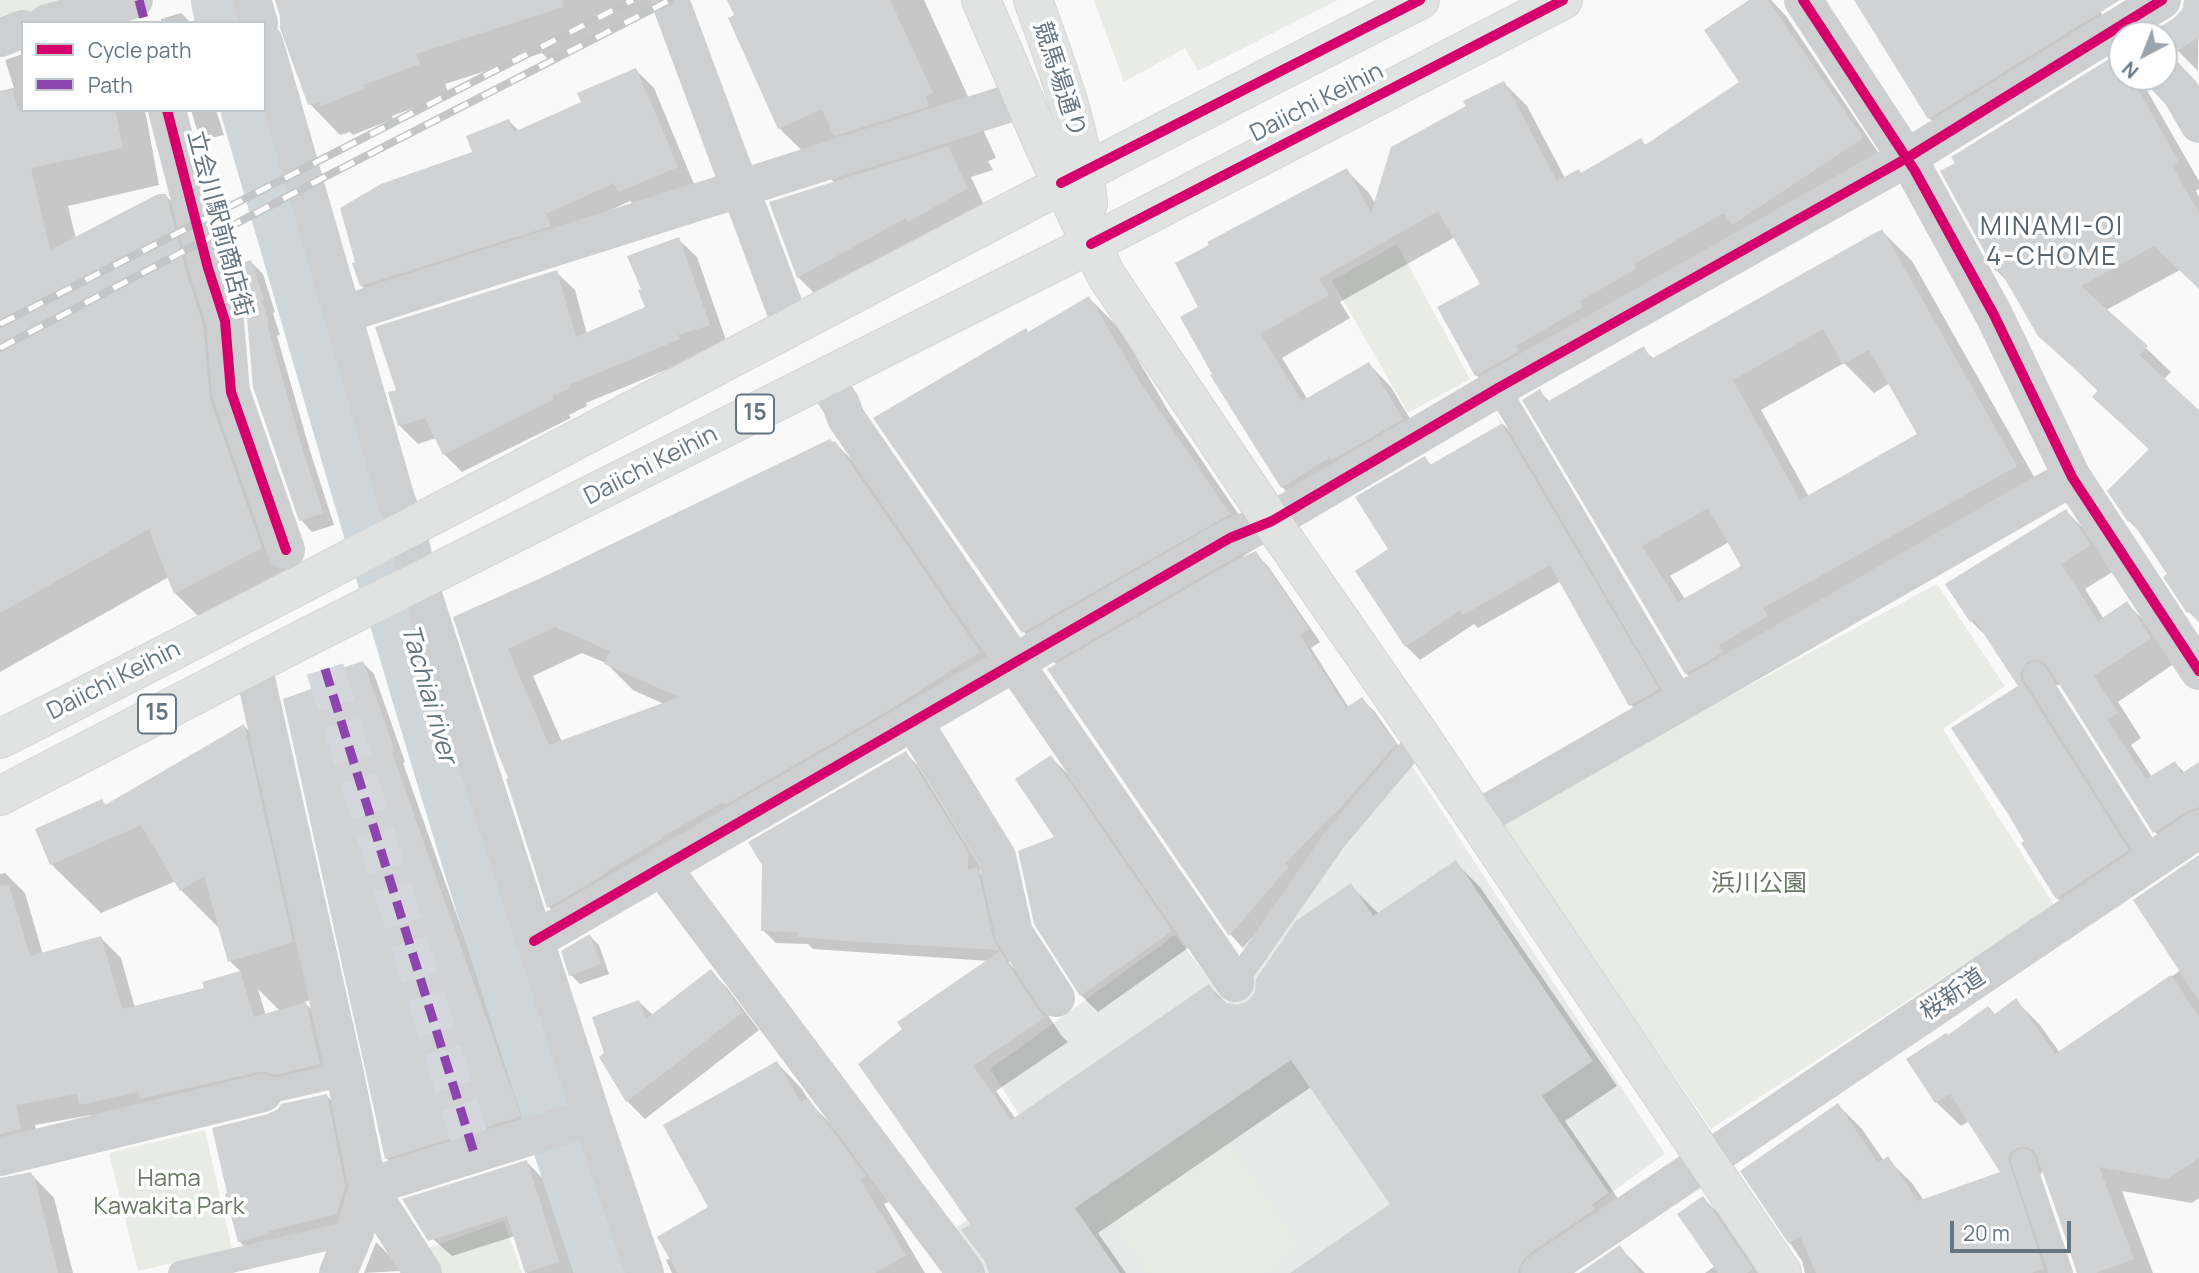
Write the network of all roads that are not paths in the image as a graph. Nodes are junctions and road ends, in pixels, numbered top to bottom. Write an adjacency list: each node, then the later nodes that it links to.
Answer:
1 (134, 0): 11 (street)
2 (139, 0): 12 (street)
3 (252, 0): 13 (street)
4 (670, 0): 25 (street)
5 (981, 0): 20 (main road, 競馬場通り)
6 (1033, 0): 24 (main road, 競馬場通り)
7 (1420, 0): 24 (main road, Daiichi Keihin / 15)
8 (1563, 0): 26 (main road, Daiichi Keihin / 15)
9 (1803, 0): 23 (street)
10 (2162, 0): 14 (street)
11 (55, 21)
12 (144, 21)
13 (257, 21)
14 (2135, 21)
15 (21, 30): 16 (street)
16 (0, 37)
17 (2108, 39): 23 (street)
18 (266, 49): 27 (street)
19 (2178, 90): 22 (street)
20 (1023, 99): 24 (main road, 競馬場通り); 25 (street)
21 (168, 112): 34 (street, 立会川駅前商店街)
22 (2199, 124)
23 (1907, 158): 30 (street); 31 (street)
24 (1074, 177): 26 (main road); 28 (main road, Daiichi Keihin / 15)
25 (739, 188): 27 (street); 28 (street)
26 (1091, 244): 29 (main road, Daiichi Keihin / 15); 32 (main road)
27 (344, 314): 33 (street)
28 (791, 325): 33 (main road, Daiichi Keihin / 15)
29 (825, 380): 35 (main road, Daiichi Keihin / 15); 37 (street)
30 (1498, 388): 32 (street); 40 (lane)
31 (2072, 477): 36 (street); 40 (street)
32 (1272, 521): 37 (street); 42 (main road)
33 (399, 533): 35 (street); 43 (main road, Daiichi Keihin / 15)
34 (286, 550)
35 (412, 585): 38 (main road, Daiichi Keihin / 15); 49 (street)
36 (2194, 654)
37 (1016, 662): 41 (street); 50 (street)
38 (253, 665): 44 (main road, Daiichi Keihin / 15); 52 (street)
39 (2035, 674): 47 (lane)
40 (1683, 701): 45 (street)
41 (913, 721): 48 (street); 51 (street)
42 (1421, 737): 45 (main road); 50 (lane)
43 (0, 738)
44 (0, 796)
45 (1477, 819): 56 (main road)
46 (2199, 829): 47 (street, 桜新道)
47 (2153, 861): 56 (street, 桜新道)
48 (663, 865): 49 (street); 64 (street)
49 (534, 941): 54 (street)
50 (1235, 983)
51 (1056, 998)
52 (345, 1074): 53 (lane); 58 (street)
53 (263, 1093): 55 (street)
54 (584, 1119): 58 (street); 63 (street)
55 (0, 1157)
56 (1707, 1160): 65 (street, 桜新道); 66 (main road)
57 (2023, 1161): 67 (lane)
58 (368, 1186): 59 (street); 62 (street)
59 (355, 1232): 60 (lane); 61 (street)
60 (180, 1273)
61 (338, 1273)
62 (423, 1273)
63 (645, 1273)
64 (966, 1273)
65 (1540, 1273)
66 (1782, 1273)
67 (2061, 1273)

